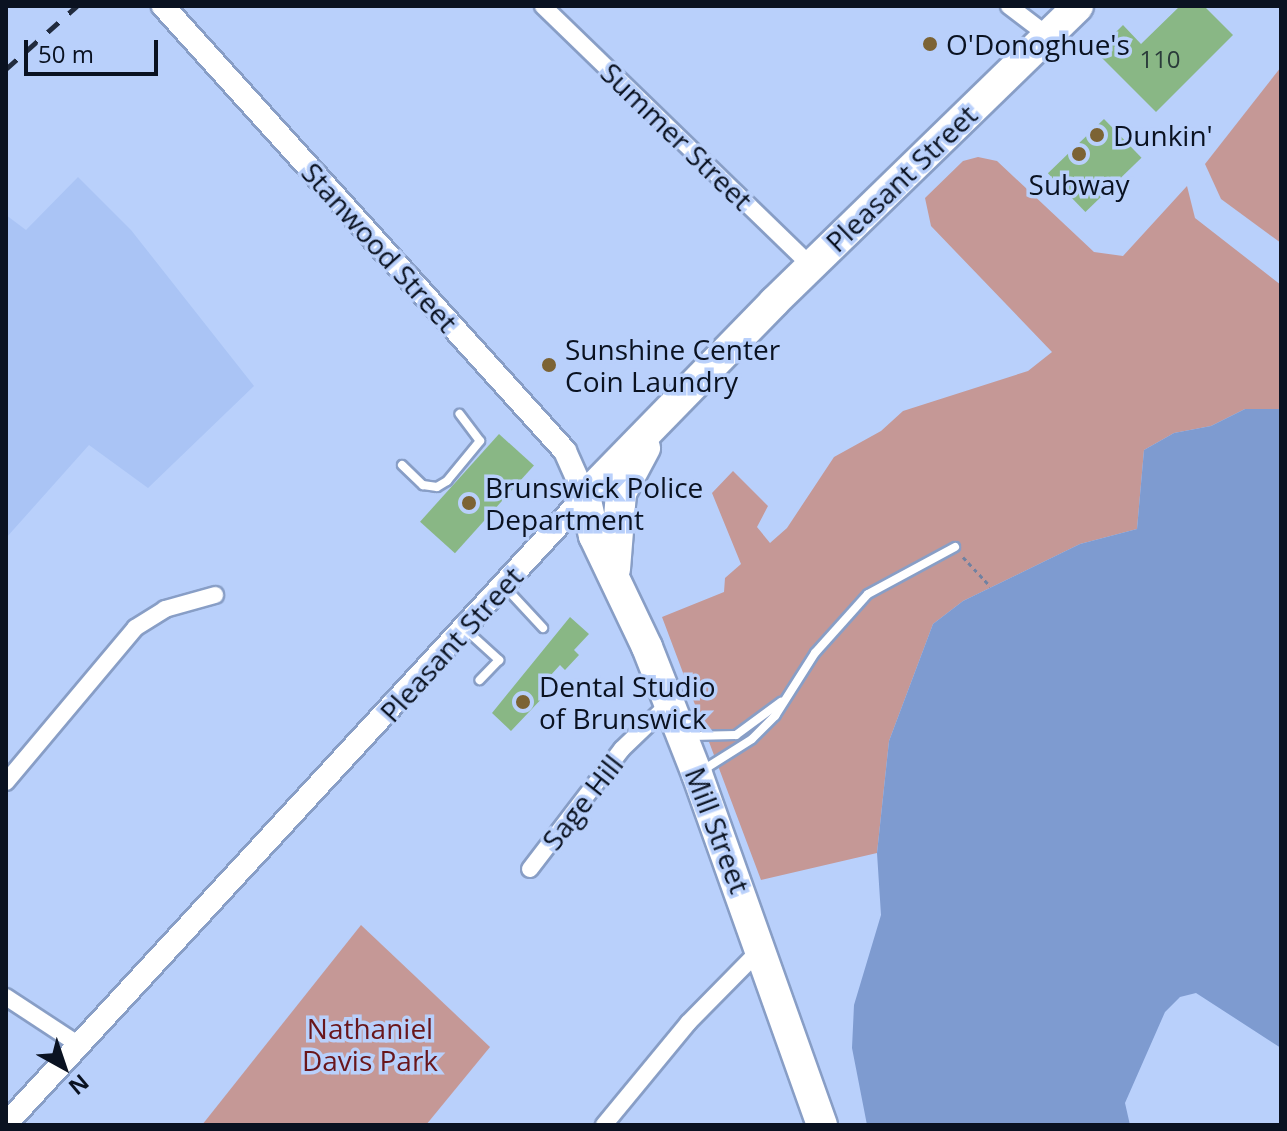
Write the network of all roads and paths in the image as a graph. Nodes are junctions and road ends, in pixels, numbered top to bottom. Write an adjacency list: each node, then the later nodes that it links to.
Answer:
1 (163, 6): 10 (main road, Stanwood Street)
2 (543, 6): 6 (street, Summer Street)
3 (1009, 6): 5 (street)
4 (1078, 6): 5 (highway, Pleasant Street)
5 (1047, 35): 6 (highway, Pleasant Street)
6 (811, 266): 7 (highway, Pleasant Street)
7 (668, 409): 10 (highway, Pleasant Street); 12 (highway)
8 (460, 414): 9 (lane)
9 (402, 465)
10 (585, 496): 12 (highway, Mill Street); 13 (main road, Pleasant Street)
11 (955, 547): 14 (path); 19 (lane)
12 (614, 575): 20 (highway, Mill Street)
13 (504, 586): 16 (lane); 17 (main road, Pleasant Street)
14 (990, 586)
15 (215, 595): 23 (street)
16 (543, 628)
17 (466, 629): 18 (lane); 27 (main road, Pleasant Street)
18 (480, 680)
19 (788, 697): 21 (lane); 22 (lane)
20 (669, 704): 21 (highway, Mill Street); 24 (street, Sage Hill)
21 (681, 735): 22 (highway, Mill Street)
22 (697, 774): 25 (highway, Mill Street)
23 (6, 782)
24 (530, 869)
25 (761, 949): 29 (street); 30 (highway, Mill Street)
26 (6, 997): 27 (street)
27 (79, 1045): 28 (main road, Pleasant Street)
28 (6, 1124)
29 (604, 1125)
30 (822, 1125)

